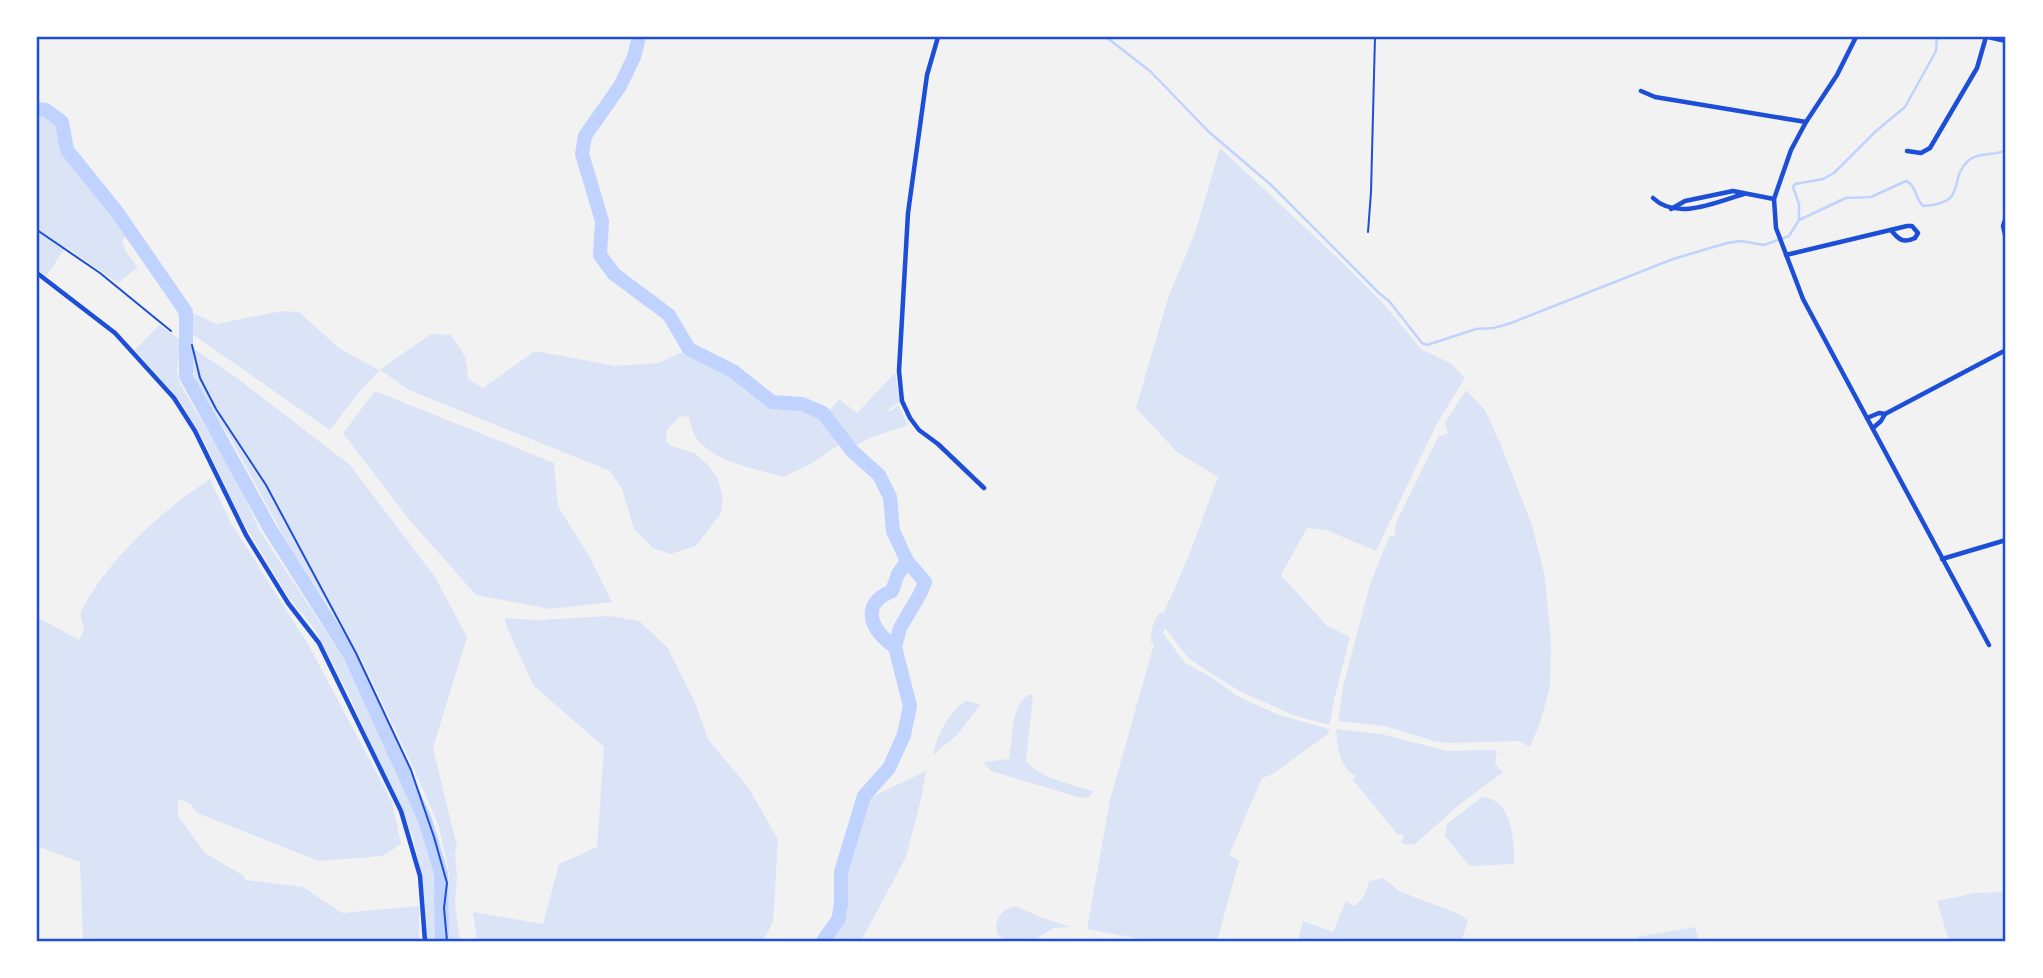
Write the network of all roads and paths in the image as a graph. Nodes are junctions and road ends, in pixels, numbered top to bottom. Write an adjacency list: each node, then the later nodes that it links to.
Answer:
1 (938, 37): 26 (street)
2 (1375, 37): 16 (path)
3 (1856, 37): 7 (street)
4 (1987, 37): 5 (street); 8 (street)
5 (2006, 41)
6 (1641, 91): 7 (street)
7 (1806, 122): 11 (street)
8 (1907, 151)
9 (1745, 194): 11 (street); 12 (street); 12 (street)
10 (1653, 198): 12 (street)
11 (1774, 199): 18 (street)
12 (1671, 209)
13 (2006, 217): 17 (street)
14 (37, 230): 20 (path)
15 (1891, 230): 15 (street); 18 (street)
16 (1368, 232)
17 (2006, 239)
18 (1786, 255): 24 (street)
19 (37, 273): 30 (street)
20 (171, 331)
21 (192, 345): 31 (path)
22 (2006, 349): 23 (street)
23 (1885, 414): 24 (street); 25 (street)
24 (1867, 418): 25 (street)
25 (1873, 428): 28 (street)
26 (984, 488)
27 (2006, 540): 28 (street)
28 (1942, 559): 29 (street)
29 (1989, 645)
30 (425, 941)
31 (447, 941)

